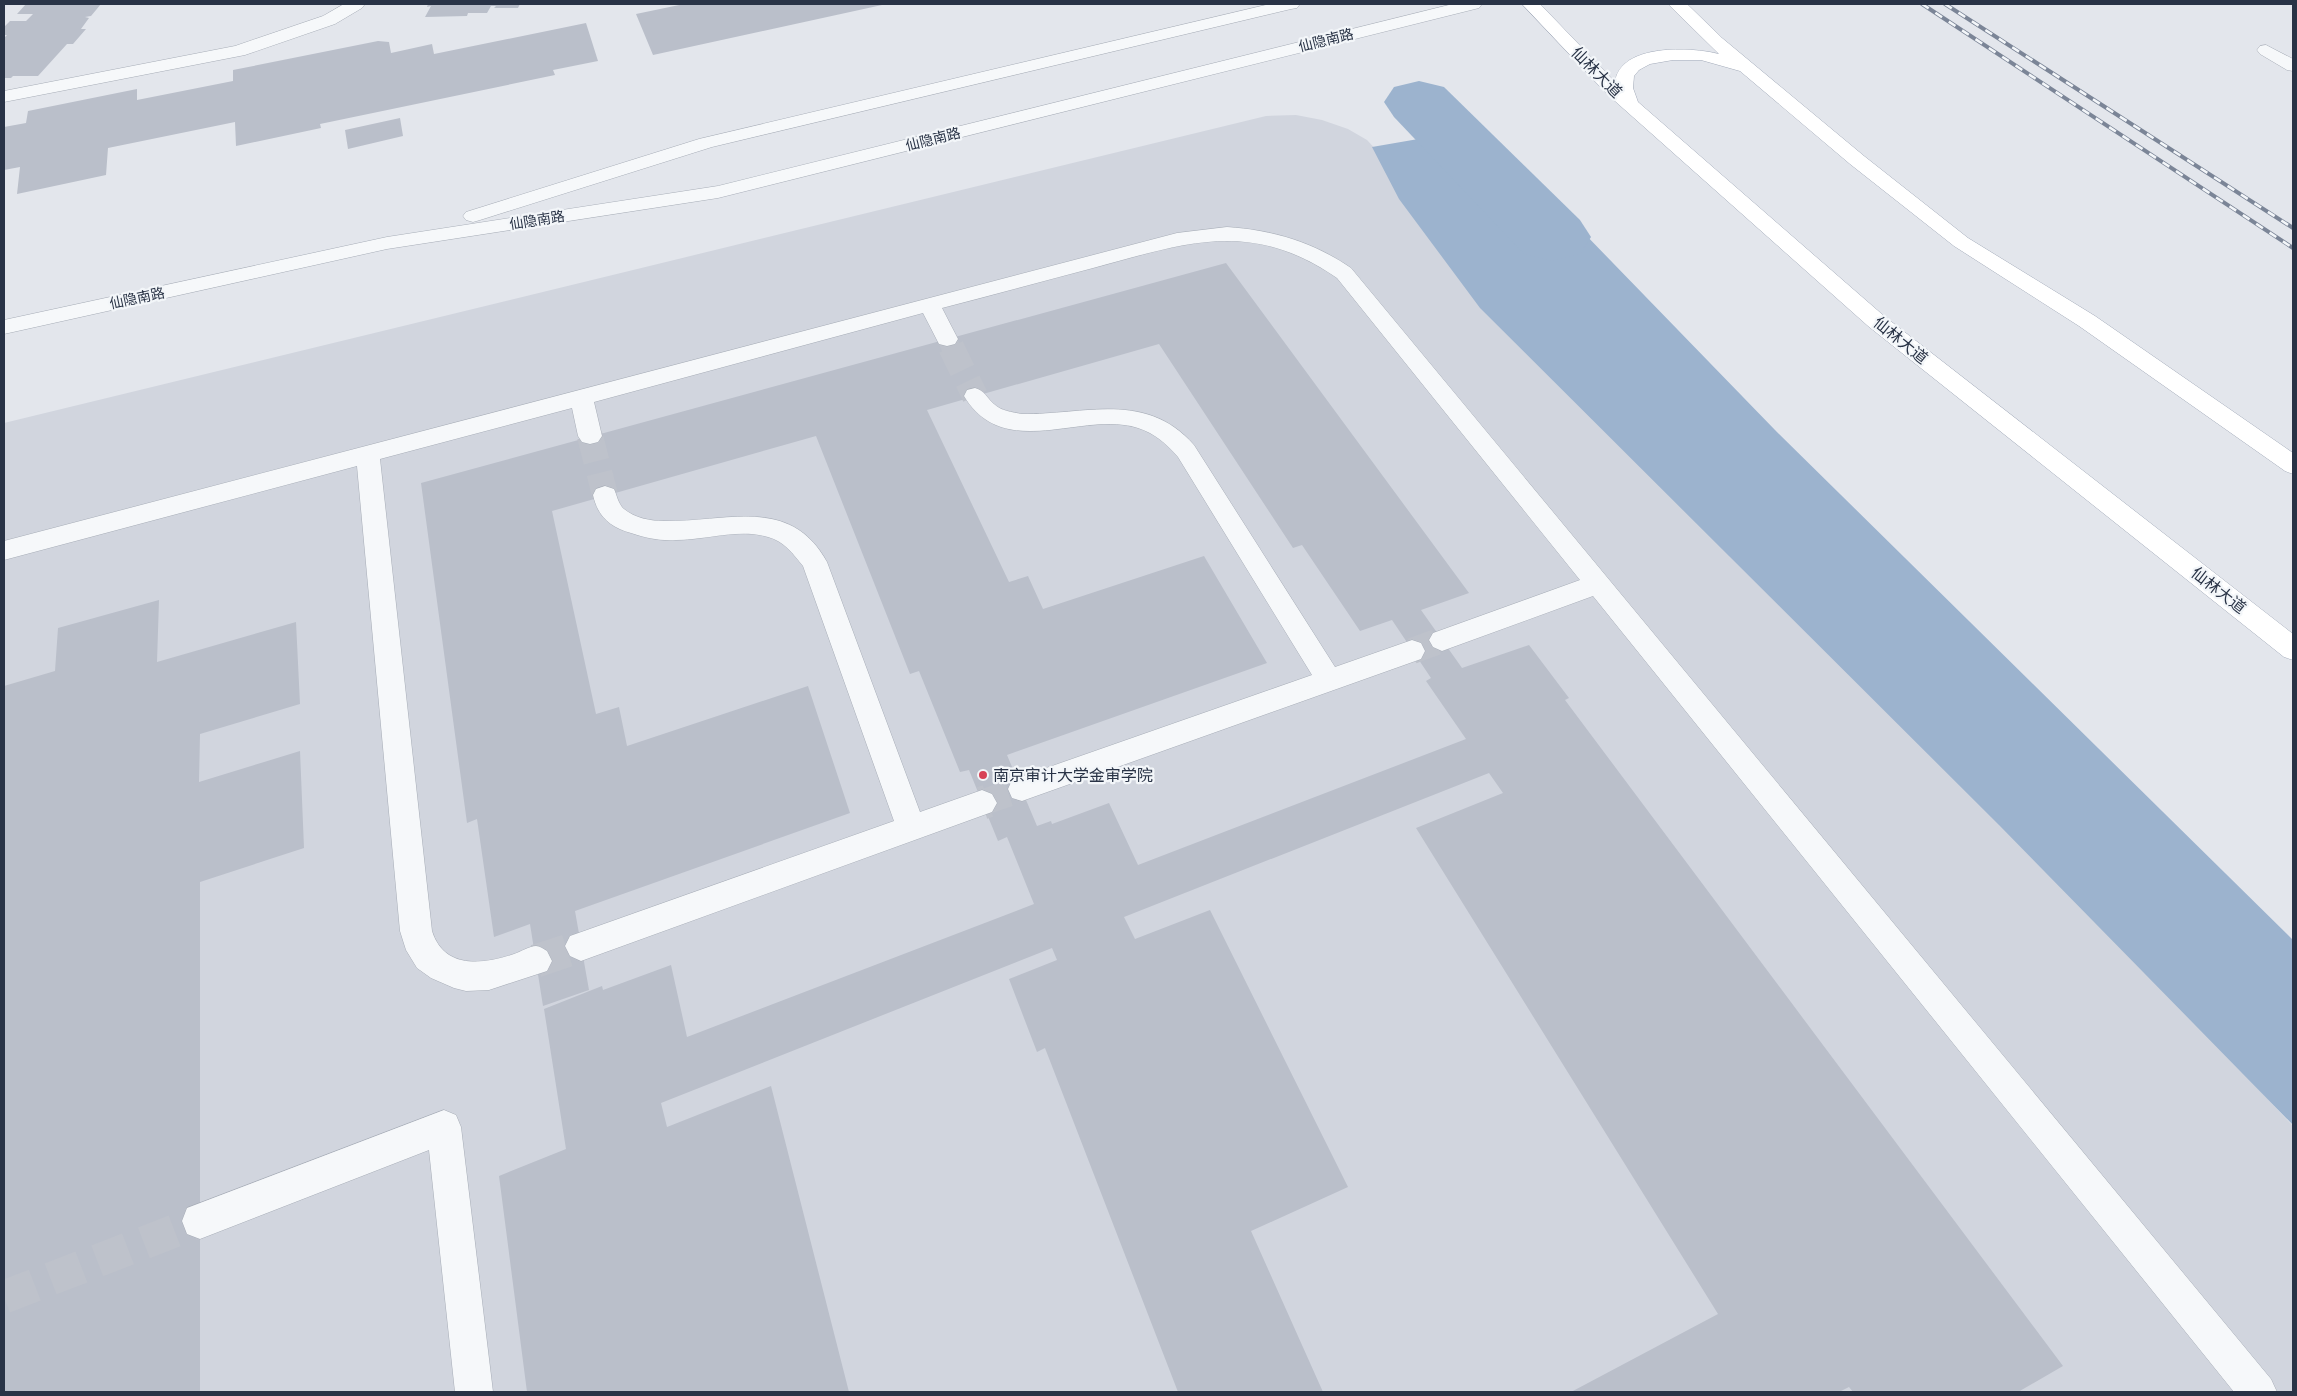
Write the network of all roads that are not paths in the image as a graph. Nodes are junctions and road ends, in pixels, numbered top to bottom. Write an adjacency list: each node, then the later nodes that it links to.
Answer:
1 (356, 4): 9 (street)
2 (1291, 4): 11 (street, 仙隐南路)
3 (1473, 4): 11 (street, 仙隐南路)
4 (1531, 4): 10 (main road, 仙林大道)
5 (1677, 4): 8 (main road)
6 (2266, 50): 7 (street)
7 (2293, 66)
8 (1755, 74): 10 (main road); 19 (main road)
9 (4, 97)
10 (1628, 103): 24 (main road, 仙林大道)
11 (387, 243): 13 (street, 仙隐南路)
12 (930, 305): 14 (street); 16 (street); 22 (street)
13 (4, 327)
14 (947, 340)
15 (976, 396): 26 (street)
16 (580, 397): 17 (street); 18 (street)
17 (590, 436)
18 (368, 454): 21 (street); 31 (street)
19 (2293, 464)
20 (605, 496): 29 (street)
21 (4, 551)
22 (1598, 584): 23 (street); 34 (street)
23 (1442, 640)
24 (2293, 649)
25 (1412, 651): 26 (street)
26 (1329, 680): 27 (street)
27 (1022, 789)
28 (982, 803): 29 (street)
29 (912, 829): 30 (street)
30 (581, 946)
31 (536, 961)
32 (200, 1221): 33 (street)
33 (474, 1392)
34 (2258, 1392)

